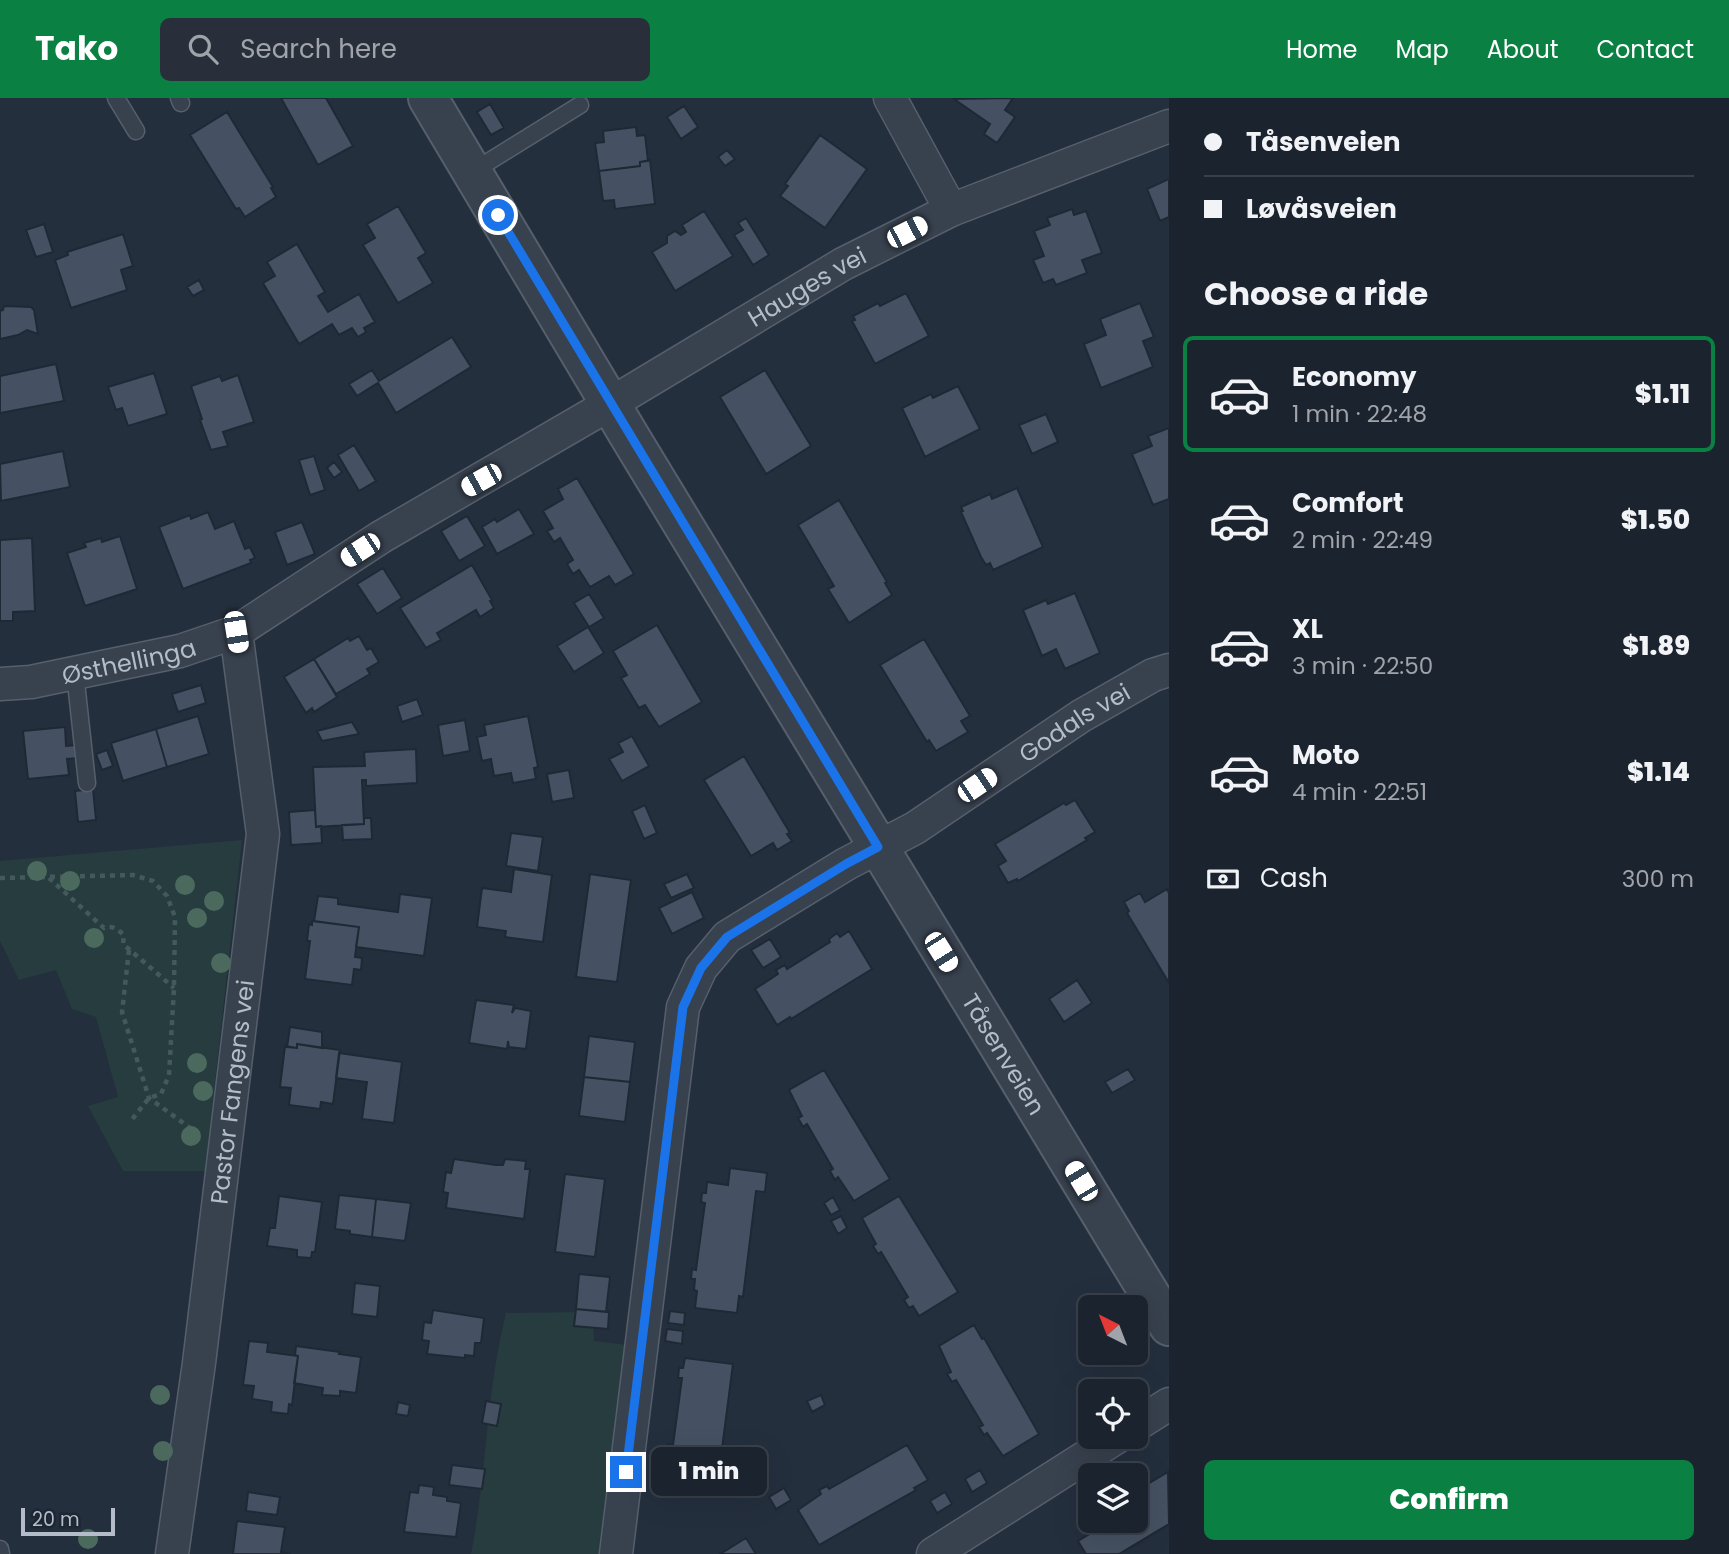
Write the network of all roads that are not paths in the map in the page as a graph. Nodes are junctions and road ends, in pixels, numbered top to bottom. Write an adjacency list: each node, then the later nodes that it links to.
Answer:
1 (116, 98): 6 (lane)
2 (428, 98): 7 (street, Tåsenveien)
3 (890, 98): 8 (street)
4 (580, 105): 7 (lane)
5 (1169, 126): 8 (street, Hauges vei)
6 (136, 131)
7 (472, 172): 9 (street, Tåsenveien)
8 (951, 210): 9 (street, Hauges vei)
9 (610, 404): 10 (street, Østhellinga); 15 (street, Tåsenveien)
10 (236, 632): 12 (street, Østhellinga); 22 (street, Pastor Fangens vei)
11 (1169, 670): 15 (street, Godals vei)
12 (75, 673): 13 (street, Østhellinga); 14 (lane)
13 (0, 684)
14 (87, 783)
15 (878, 847): 16 (street, Tåsenveien); 23 (street, Godals vei)
16 (1169, 1325)
17 (1169, 1404): 18 (street)
18 (1148, 1417)
19 (1098, 1449): 24 (street)
20 (0, 1549): 21 (lane)
21 (1, 1554)
22 (172, 1554)
23 (616, 1554)
24 (933, 1554)

